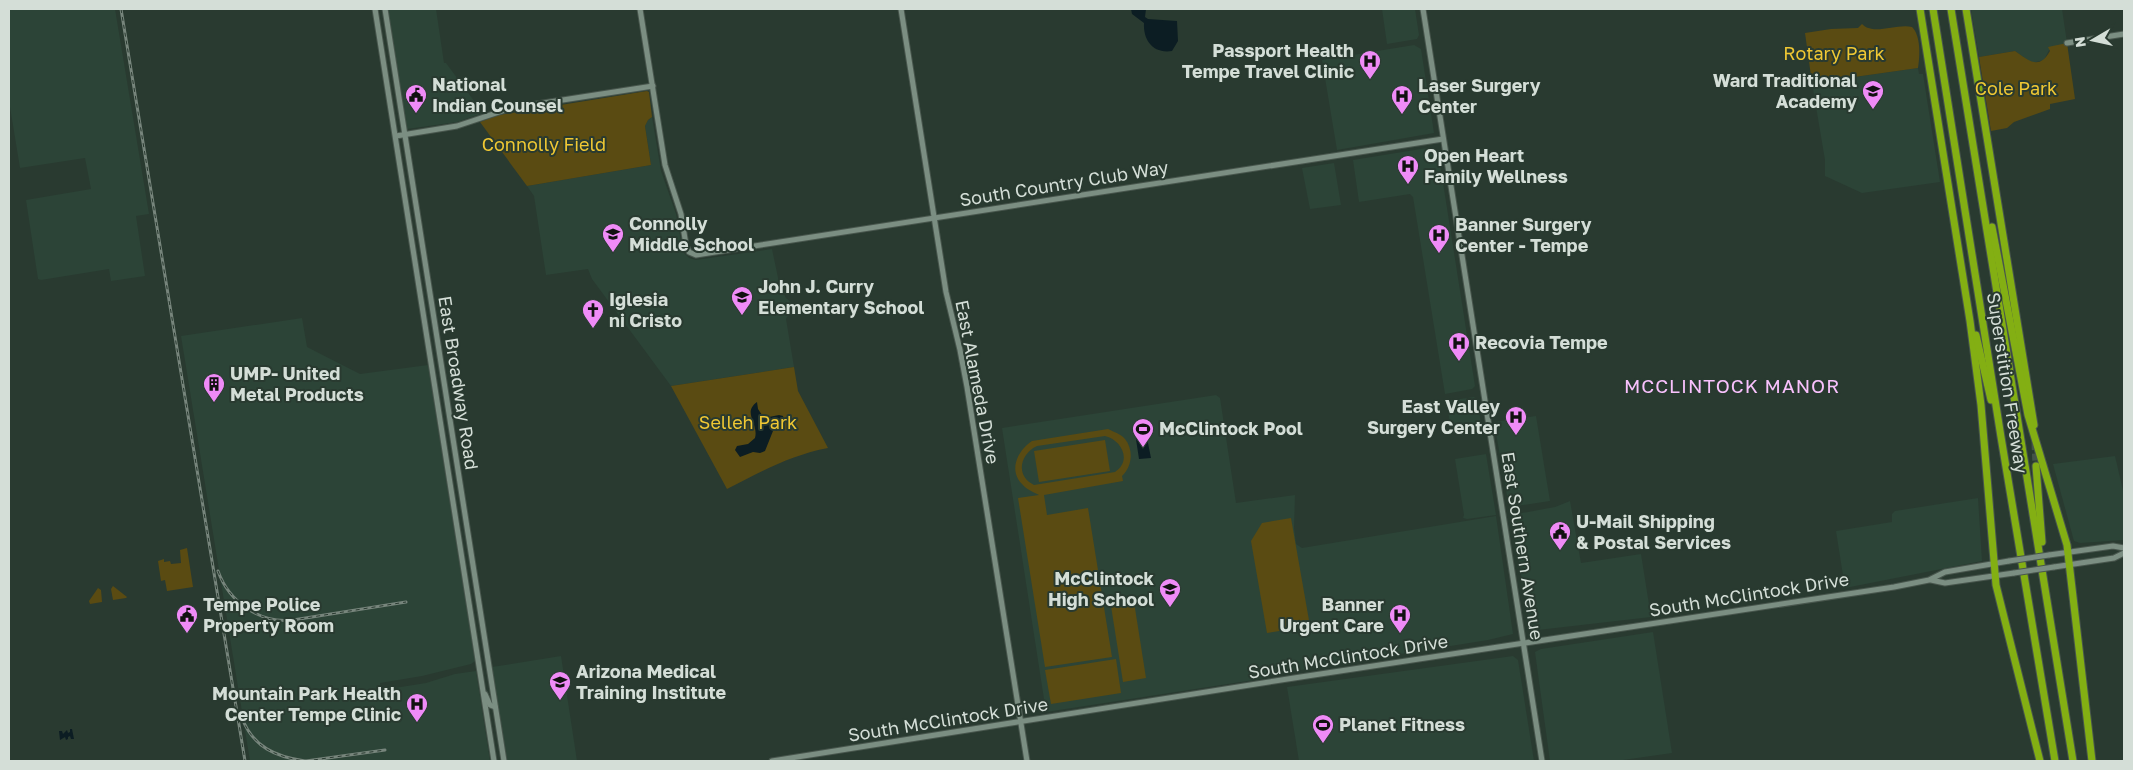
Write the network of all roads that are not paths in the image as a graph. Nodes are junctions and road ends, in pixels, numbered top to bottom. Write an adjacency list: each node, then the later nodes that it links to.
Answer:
1 (375, 9): 14 (main road, East Broadway Road)
2 (385, 9): 13 (main road, East Broadway Road)
3 (640, 9): 12 (main road)
4 (901, 9): 18 (main road, East Alameda Drive)
5 (1423, 9): 15 (main road, East Southern Avenue)
6 (1920, 9): 17 (highway)
7 (1933, 9): 20 (highway, Superstition Freeway)
8 (1952, 9): 16 (highway, Superstition Freeway)
9 (1966, 9): 19 (highway)
10 (2124, 34): 11 (main road)
11 (2067, 43)
12 (653, 86): 13 (main road); 18 (main road, South Country Club Way)
13 (404, 134): 14 (main road); 31 (main road, East Broadway Road)
14 (396, 136): 32 (main road, East Broadway Road)
15 (1443, 139): 18 (main road, South Country Club Way); 30 (main road, East Southern Avenue)
16 (1973, 139): 23 (highway); 29 (highway, Superstition Freeway)
17 (1950, 197): 20 (highway); 25 (highway)
18 (935, 218): 35 (main road, East Alameda Drive)
19 (2034, 425)
20 (2000, 437): 42 (highway, Superstition Freeway)
21 (2036, 466): 29 (highway)
22 (2124, 548): 23 (main road, South McClintock Drive)
23 (2067, 552): 25 (main road, South McClintock Drive, bridge); 26 (highway)
24 (2124, 553): 26 (main road, South McClintock Drive)
25 (1994, 563): 27 (highway); 28 (main road, South McClintock Drive)
26 (2069, 564): 27 (main road, South McClintock Drive, bridge); 44 (highway)
27 (1995, 576): 28 (main road, South McClintock Drive); 41 (highway)
28 (1929, 580): 30 (main road, South McClintock Drive)
29 (2053, 639): 43 (highway, Superstition Freeway)
30 (1524, 643): 35 (main road, South McClintock Drive); 40 (main road, East Southern Avenue)
31 (488, 660): 32 (main road); 34 (main road, East Broadway Road)
32 (479, 665): 33 (main road, East Broadway Road)
33 (483, 691): 34 (main road); 36 (main road, East Broadway Road)
34 (495, 707): 37 (main road, East Broadway Road)
35 (1020, 722): 38 (main road, South McClintock Drive); 39 (main road, East Alameda Drive)
36 (494, 761)
37 (504, 761)
38 (772, 761)
39 (1027, 761)
40 (1542, 761)
41 (2040, 761)
42 (2055, 761)
43 (2073, 761)
44 (2092, 761)

